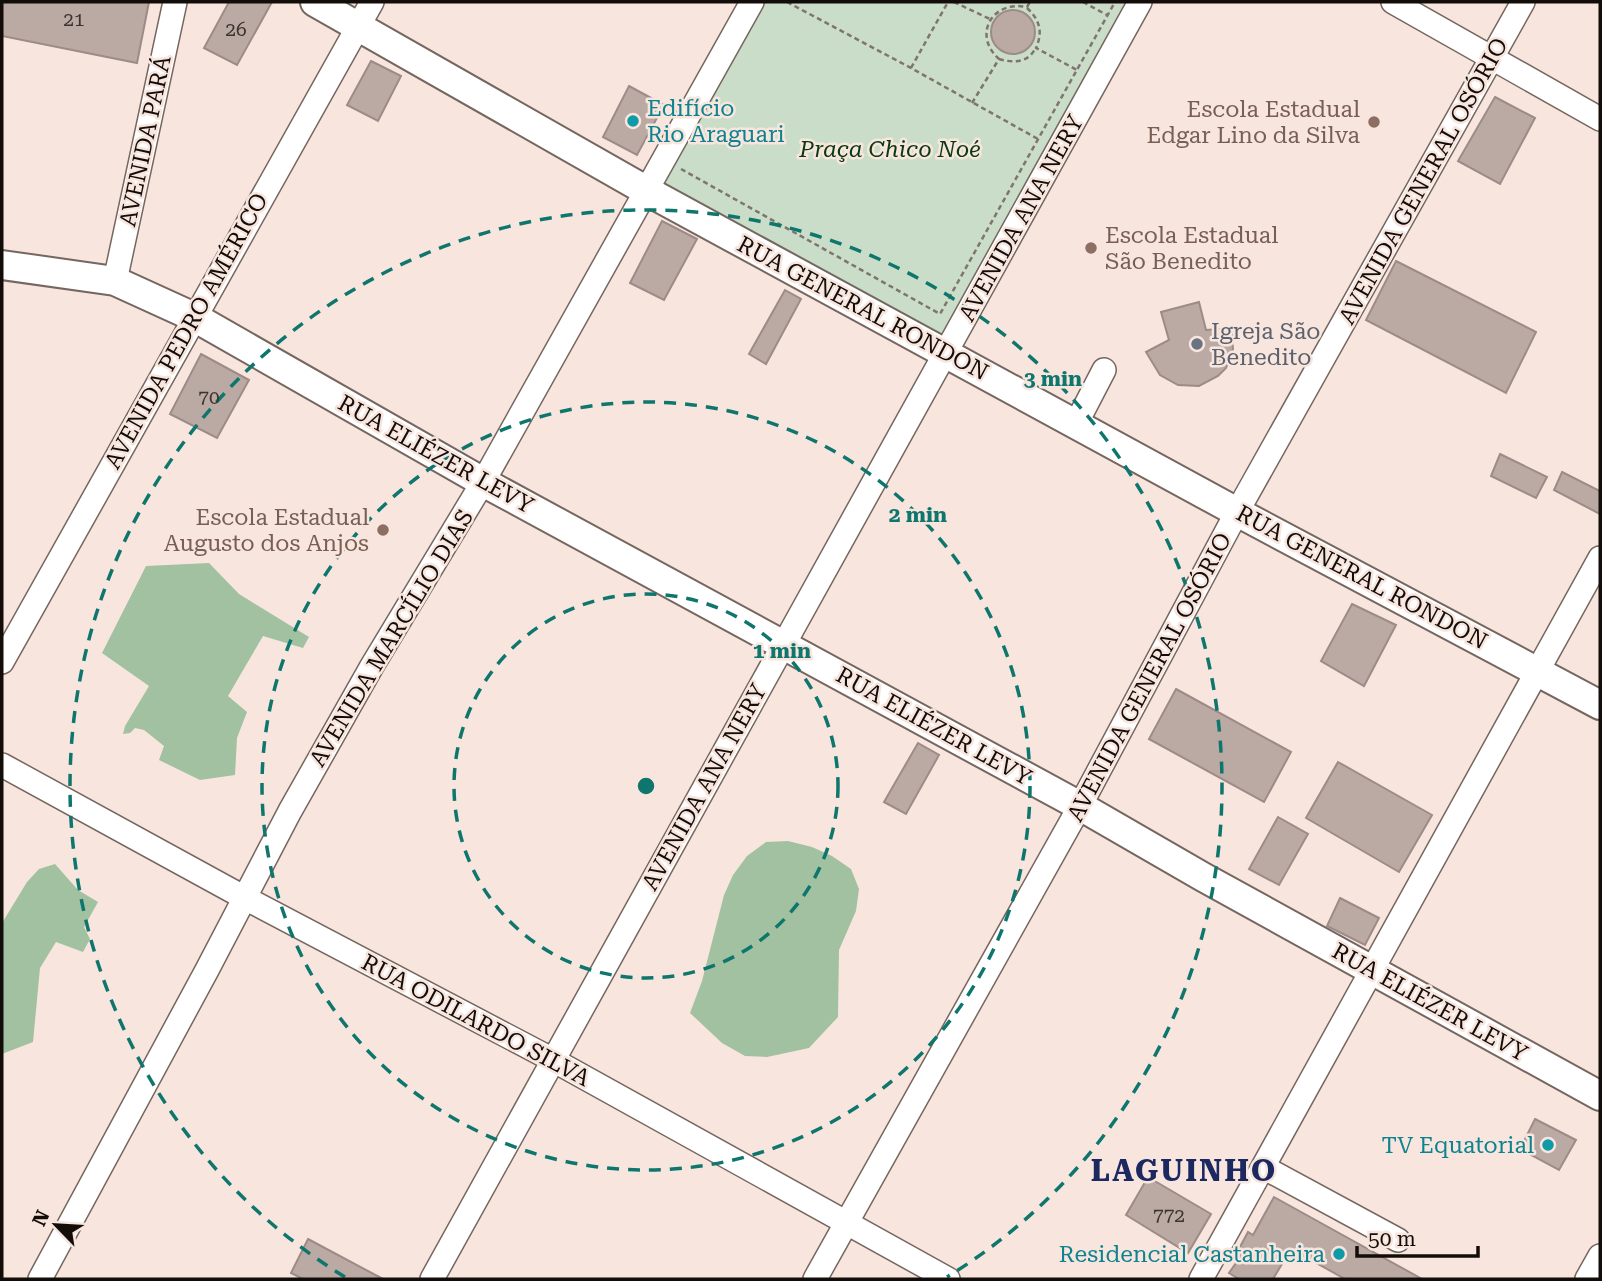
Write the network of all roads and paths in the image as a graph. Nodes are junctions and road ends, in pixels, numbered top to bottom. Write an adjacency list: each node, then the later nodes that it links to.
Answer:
1 (175, 2): 29 (street, AVENIDA PARÁ)
2 (315, 2): 17 (main road, RUA GENERAL RONDON)
3 (372, 2): 17 (street, AVENIDA PEDRO AMÉRICO)
4 (752, 2): 27 (street, AVENIDA MARCÍLIO DIAS)
5 (787, 2): 21 (path)
6 (948, 2): 21 (path)
7 (954, 2): 16 (path)
8 (1030, 2): 14 (path)
9 (1083, 2): 15 (path)
10 (1115, 2): 15 (path)
11 (1140, 2): 31 (street, AVENIDA ANA NERY)
12 (1393, 2): 19 (street)
13 (1523, 2): 19 (street, AVENIDA GENERAL OSÓRIO)
14 (1027, 8): 16 (path); 18 (path)
15 (1107, 15): 22 (path)
16 (990, 19): 20 (path)
17 (358, 27): 27 (main road, RUA GENERAL RONDON); 30 (street, AVENIDA PEDRO AMÉRICO)
18 (1036, 48): 20 (path); 22 (path)
19 (1491, 58): 24 (street); 35 (street, AVENIDA GENERAL OSÓRIO)
20 (999, 59): 23 (path)
21 (911, 68): 23 (path)
22 (1077, 69): 25 (path)
23 (972, 103): 25 (path)
24 (1600, 119)
25 (1038, 139): 26 (path)
26 (680, 169)
27 (647, 191): 31 (main road, RUA GENERAL RONDON); 34 (street, AVENIDA MARCÍLIO DIAS)
28 (2, 265): 29 (main road, RUA ELIÉZER LEVY)
29 (115, 281): 30 (main road, RUA ELIÉZER LEVY)
30 (194, 317): 34 (main road, RUA ELIÉZER LEVY); 38 (street, AVENIDA PEDRO AMÉRICO)
31 (946, 353): 33 (main road, RUA GENERAL RONDON); 37 (street, AVENIDA ANA NERY)
32 (1104, 370): 33 (street)
33 (1076, 424): 35 (main road, RUA GENERAL RONDON)
34 (483, 482): 37 (main road, RUA ELIÉZER LEVY); 43 (street, AVENIDA MARCÍLIO DIAS)
35 (1237, 512): 39 (main road, RUA GENERAL RONDON); 42 (street, AVENIDA GENERAL OSÓRIO)
36 (1600, 558): 39 (street)
37 (783, 644): 42 (main road, RUA ELIÉZER LEVY); 45 (street, AVENIDA ANA NERY)
38 (2, 662)
39 (1538, 670): 40 (main road, RUA GENERAL RONDON); 44 (street)
40 (1600, 705)
41 (2, 765): 43 (street, RUA ODILARDO SILVA)
42 (1080, 806): 44 (main road, RUA ELIÉZER LEVY); 48 (street, AVENIDA GENERAL OSÓRIO)
43 (245, 898): 45 (street, RUA ODILARDO SILVA); 51 (street, AVENIDA MARCÍLIO DIAS)
44 (1372, 970): 46 (main road, RUA ELIÉZER LEVY); 47 (street)
45 (553, 1060): 48 (street, RUA ODILARDO SILVA); 52 (street, AVENIDA ANA NERY)
46 (1600, 1096)
47 (1263, 1167): 49 (street); 55 (street)
48 (845, 1222): 53 (street, AVENIDA GENERAL OSÓRIO); 54 (street, RUA ODILARDO SILVA)
49 (1398, 1240)
50 (1600, 1256): 56 (street)
51 (40, 1279)
52 (432, 1279)
53 (815, 1279)
54 (948, 1279)
55 (1201, 1279)
56 (1587, 1279)

